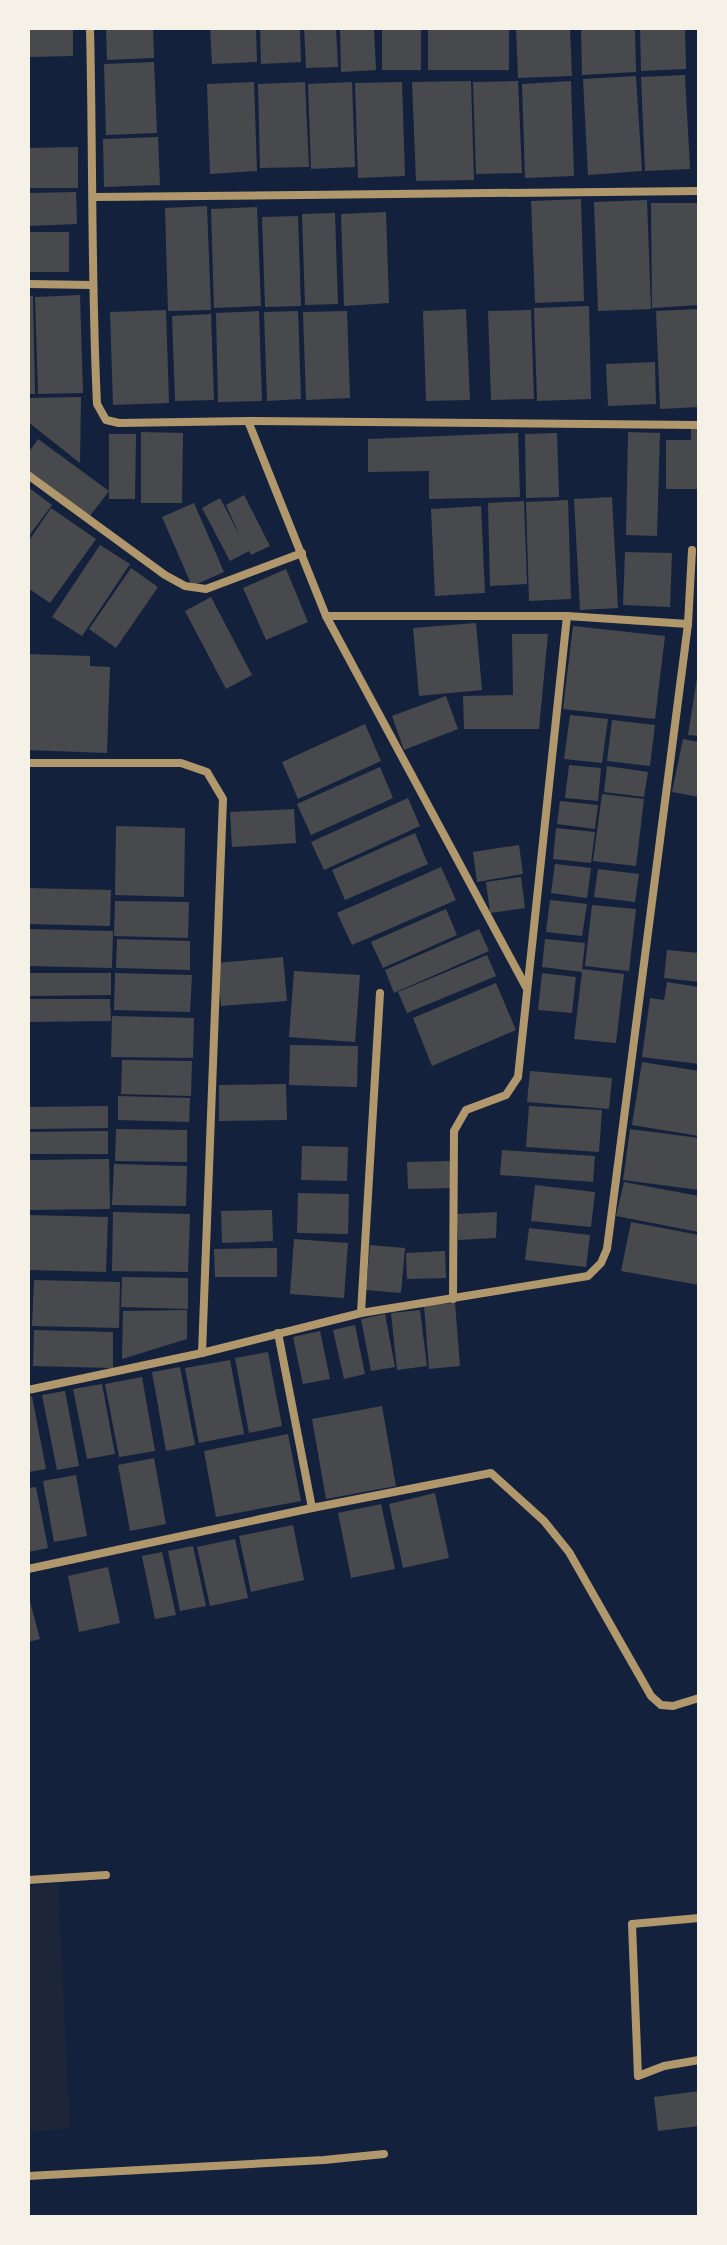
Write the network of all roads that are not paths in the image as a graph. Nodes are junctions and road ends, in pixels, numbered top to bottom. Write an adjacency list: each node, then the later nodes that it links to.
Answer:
1 (90, 28): 3 (street)
2 (699, 191): 3 (street)
3 (94, 197): 5 (street)
4 (28, 284): 5 (street)
5 (92, 285): 6 (street)
6 (248, 421): 7 (street); 10 (street)
7 (699, 425)
8 (28, 475): 10 (street)
9 (692, 550): 13 (street)
10 (302, 553): 11 (street)
11 (326, 616): 12 (street); 15 (street)
12 (567, 616): 13 (street); 15 (street)
13 (688, 624): 17 (street)
14 (28, 763): 20 (street)
15 (527, 988): 17 (street)
16 (380, 993): 18 (street)
17 (453, 1299): 18 (street)
18 (361, 1313): 19 (street)
19 (278, 1333): 20 (street); 22 (street)
20 (202, 1353): 21 (street)
21 (28, 1390)
22 (312, 1508): 23 (street); 24 (street)
23 (28, 1569)
24 (699, 1698)
25 (106, 1875): 26 (street)
26 (28, 1880)
27 (699, 1918): 28 (street)
28 (699, 2060)
29 (384, 2154): 30 (street)
30 (28, 2176)

